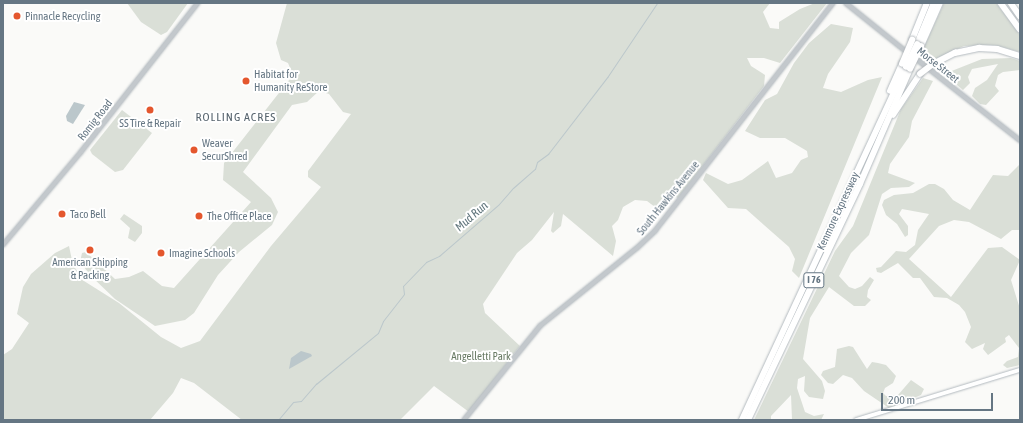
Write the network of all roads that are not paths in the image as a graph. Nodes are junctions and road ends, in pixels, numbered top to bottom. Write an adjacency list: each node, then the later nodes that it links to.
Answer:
1 (198, 3): 18 (street, Romig Road)
2 (833, 3): 20 (street, South Hawkins Avenue)
3 (846, 3): 13 (street, Morse Street)
4 (927, 3): 12 (highway)
5 (934, 3): 12 (highway)
6 (940, 3): 12 (highway)
7 (1001, 3): 11 (highway)
8 (1012, 3): 9 (highway); 10 (highway)
9 (1020, 11)
10 (1020, 16)
11 (1020, 29)
12 (917, 43): 13 (highway, bridge); 15 (highway, bridge)
13 (907, 52): 15 (highway, bridge); 17 (street, Morse Street)
14 (1020, 56): 16 (highway, I 76, bridge)
15 (906, 66): 16 (highway); 21 (highway, Kenmore Expressway / I 76)
16 (879, 139): 22 (highway, Kenmore Expressway / I 76)
17 (1020, 140)
18 (3, 245)
19 (1020, 370): 23 (main road)
20 (464, 420)
21 (742, 420)
22 (748, 420)
23 (856, 420)

